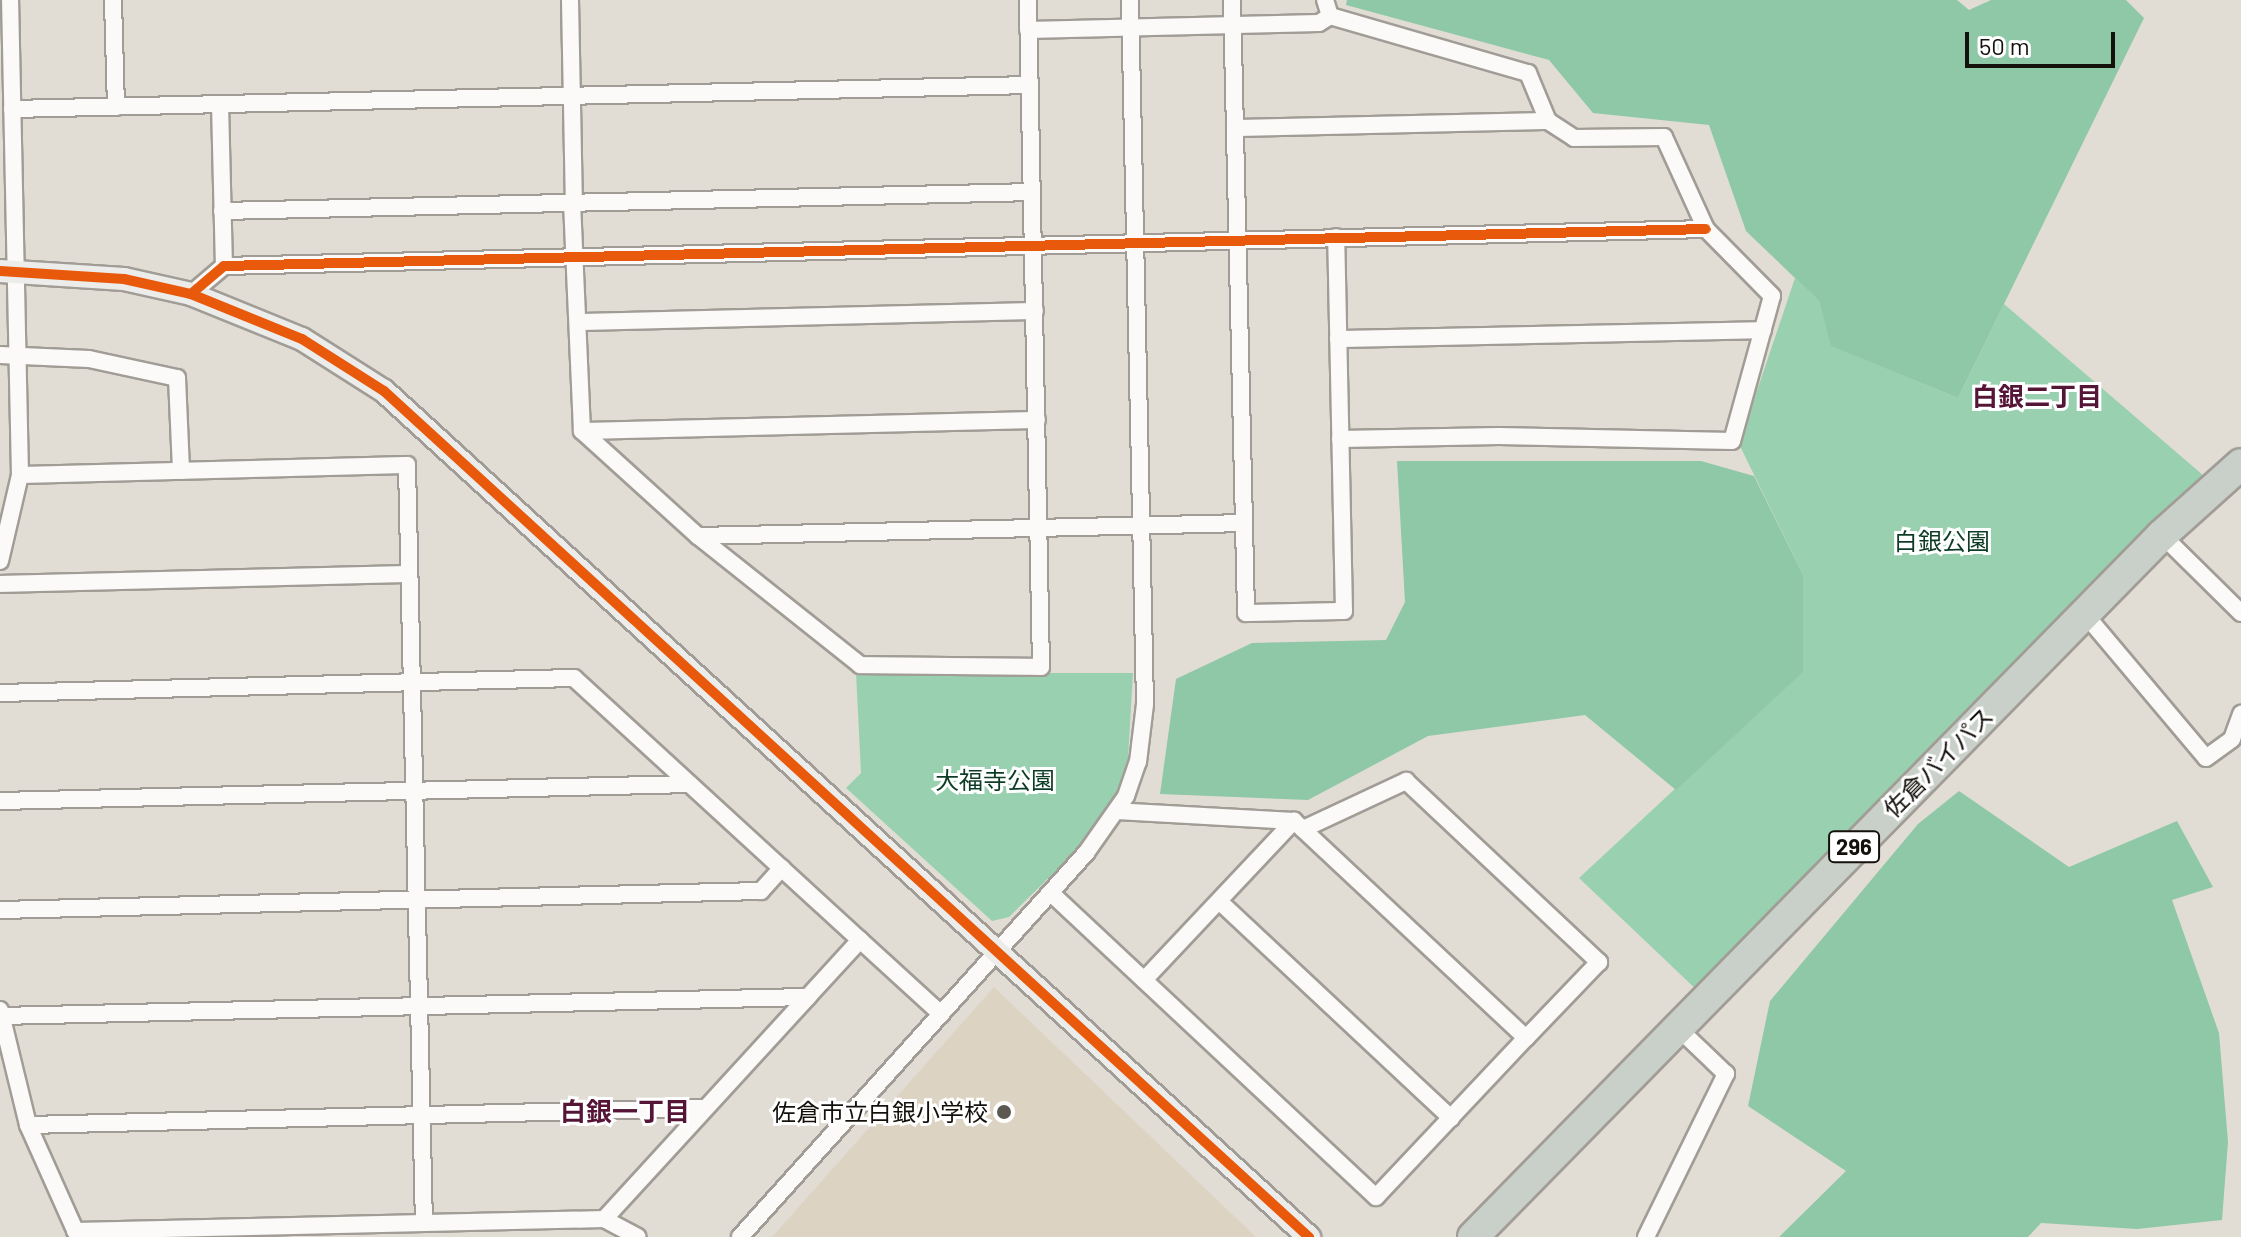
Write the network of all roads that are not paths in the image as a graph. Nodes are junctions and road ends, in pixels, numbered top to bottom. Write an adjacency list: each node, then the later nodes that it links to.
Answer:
1 (10, 0): 15 (street)
2 (113, 0): 14 (street)
3 (570, 0): 12 (street)
4 (1028, 0): 10 (street)
5 (1130, 0): 9 (street)
6 (1232, 0): 8 (street)
7 (1328, 8): 8 (street); 16 (street)
8 (1233, 25): 9 (street); 17 (street)
9 (1130, 27): 10 (street); 25 (street)
10 (1028, 30): 11 (street)
11 (1030, 85): 12 (street); 18 (street)
12 (572, 96): 13 (street); 20 (street)
13 (220, 104): 14 (street); 21 (street)
14 (116, 107): 15 (street)
15 (12, 109): 19 (street)
16 (1548, 121): 17 (street); 22 (street)
17 (1235, 128): 24 (street)
18 (1032, 192): 20 (street); 26 (street)
19 (7, 194): 29 (street)
20 (573, 202): 21 (street); 27 (street)
21 (222, 211): 28 (street)
22 (1706, 229): 23 (street); 33 (street)
23 (1336, 237): 24 (street); 34 (street)
24 (1238, 239): 25 (street); 43 (street)
25 (1135, 243): 26 (street); 44 (street)
26 (1033, 244): 27 (street); 31 (street)
27 (573, 254): 28 (street); 32 (street)
28 (224, 266): 30 (street)
29 (8, 271): 30 (street); 36 (street)
30 (191, 294): 67 (street)
31 (1035, 311): 32 (street); 37 (street)
32 (580, 322): 38 (street)
33 (1763, 330): 34 (street); 39 (street)
34 (1338, 339): 39 (street)
35 (0, 355): 36 (street)
36 (18, 355): 41 (street); 42 (street)
37 (1037, 420): 38 (street); 45 (street)
38 (582, 431): 47 (street)
39 (1340, 439): 43 (street)
40 (2241, 464): 46 (highway, 佐倉バイパス / 296)
41 (181, 471): 42 (street); 49 (street)
42 (20, 475): 48 (street)
43 (1244, 523): 44 (street)
44 (1141, 525): 45 (street); 59 (street)
45 (1039, 528): 47 (street); 47 (street)
46 (2162, 535): 51 (highway, 佐倉バイパス / 296); 52 (street)
47 (698, 536)
48 (0, 561)
49 (409, 574): 50 (street); 53 (street)
50 (0, 584)
51 (2084, 613): 55 (street); 73 (highway, 佐倉バイパス / 296)
52 (2241, 613)
53 (412, 683): 54 (street); 56 (street); 57 (street)
54 (0, 693)
55 (2241, 714)
56 (689, 784): 57 (street); 61 (street)
57 (414, 791): 58 (street); 63 (street)
58 (0, 801)
59 (1117, 811): 60 (street); 62 (street)
60 (1299, 825): 64 (street); 74 (street); 74 (street)
61 (782, 868): 63 (street); 66 (street)
62 (1051, 893): 67 (street); 68 (street)
63 (417, 900): 65 (street); 70 (street)
64 (1219, 901): 68 (street); 77 (street)
65 (0, 910)
66 (860, 940): 69 (street); 72 (street)
67 (998, 952): 72 (street); 84 (street)
68 (1144, 980): 77 (street)
69 (808, 997): 70 (street); 75 (street)
70 (419, 1007): 71 (street); 76 (street)
71 (1, 1014): 78 (street)
72 (941, 1014): 83 (street)
73 (1677, 1027): 85 (highway, 佐倉バイパス / 296); 86 (street)
74 (1526, 1038): 77 (street)
75 (705, 1108): 76 (street); 79 (street)
76 (422, 1115): 78 (street); 80 (street)
77 (1451, 1118)
78 (28, 1125): 81 (street)
79 (604, 1219): 80 (street); 82 (street)
80 (424, 1223): 81 (street)
81 (76, 1234)
82 (638, 1237)
83 (740, 1237)
84 (1309, 1237)
85 (1473, 1237)
86 (1646, 1237)

